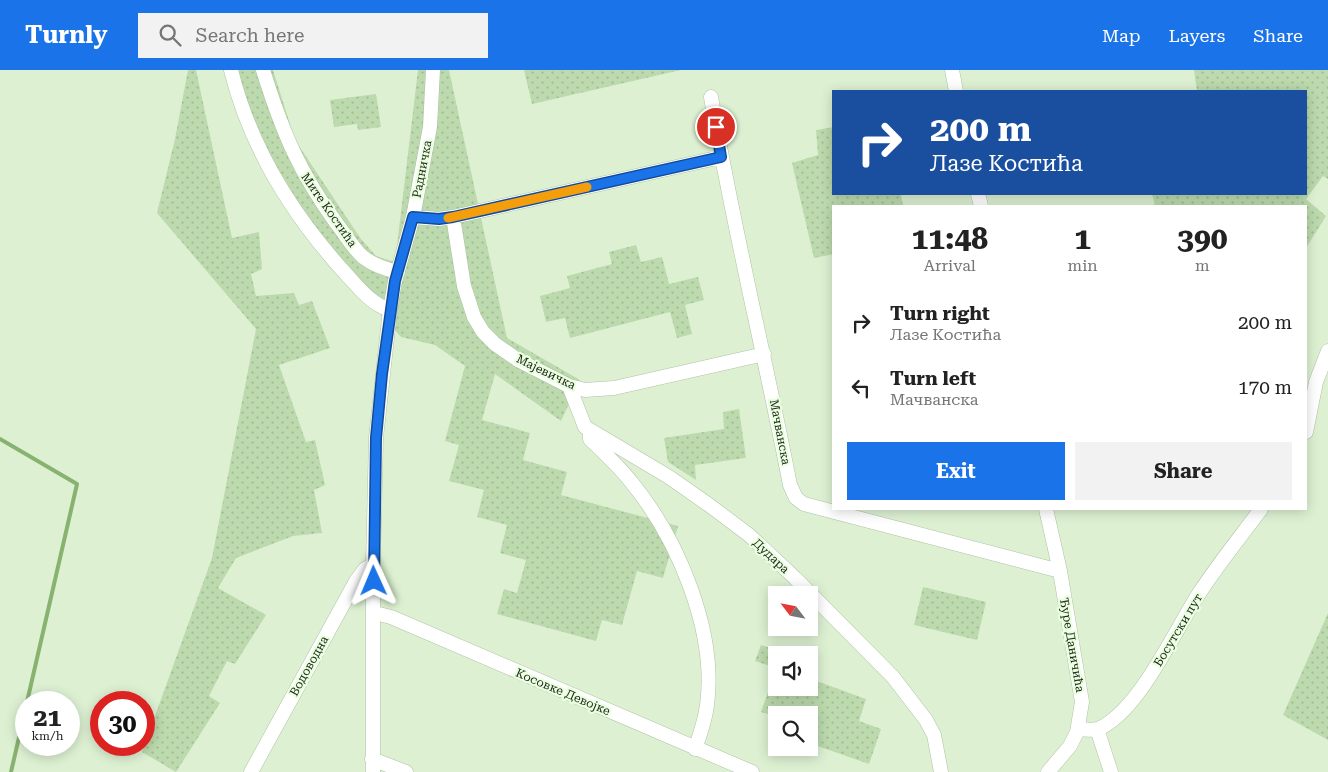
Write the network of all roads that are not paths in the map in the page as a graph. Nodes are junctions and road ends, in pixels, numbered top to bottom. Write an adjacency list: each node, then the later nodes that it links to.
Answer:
1 (231, 70): 11 (street)
2 (263, 70): 10 (street, Мите Костића)
3 (433, 70): 8 (street, Радничка)
4 (952, 70): 5 (street)
5 (956, 90)
6 (711, 97): 7 (street, Мачванска)
7 (721, 157): 9 (street); 13 (street, Мачванска)
8 (413, 217): 9 (street); 10 (street, Радничка)
9 (453, 217): 14 (street, Мајевичка)
10 (398, 272): 11 (street, Радничка)
11 (390, 310): 19 (street, Радничка)
12 (1328, 351): 15 (street)
13 (764, 354): 14 (street, Мајевичка); 20 (street, Мачванска)
14 (570, 386): 16 (street, Дудара)
15 (1307, 427)
16 (590, 430): 24 (street, Дудара); 29 (street, Дудара)
17 (1046, 510): 20 (street, Ђуре Даничића)
18 (1261, 510): 23 (street, Босутски пут)
19 (373, 565): 21 (street); 26 (street, Водоводна)
20 (1060, 571): 22 (street, Ђуре Даничића)
21 (375, 613): 24 (street, Косовке Девојке); 25 (street)
22 (1079, 729): 23 (street); 30 (street, Ђуре Даничића)
23 (1097, 729): 31 (street)
24 (695, 750): 28 (street, Косовке Девојке)
25 (372, 766): 27 (street)
26 (251, 772)
27 (406, 772)
28 (752, 772)
29 (941, 772)
30 (1048, 772)
31 (1112, 772)

